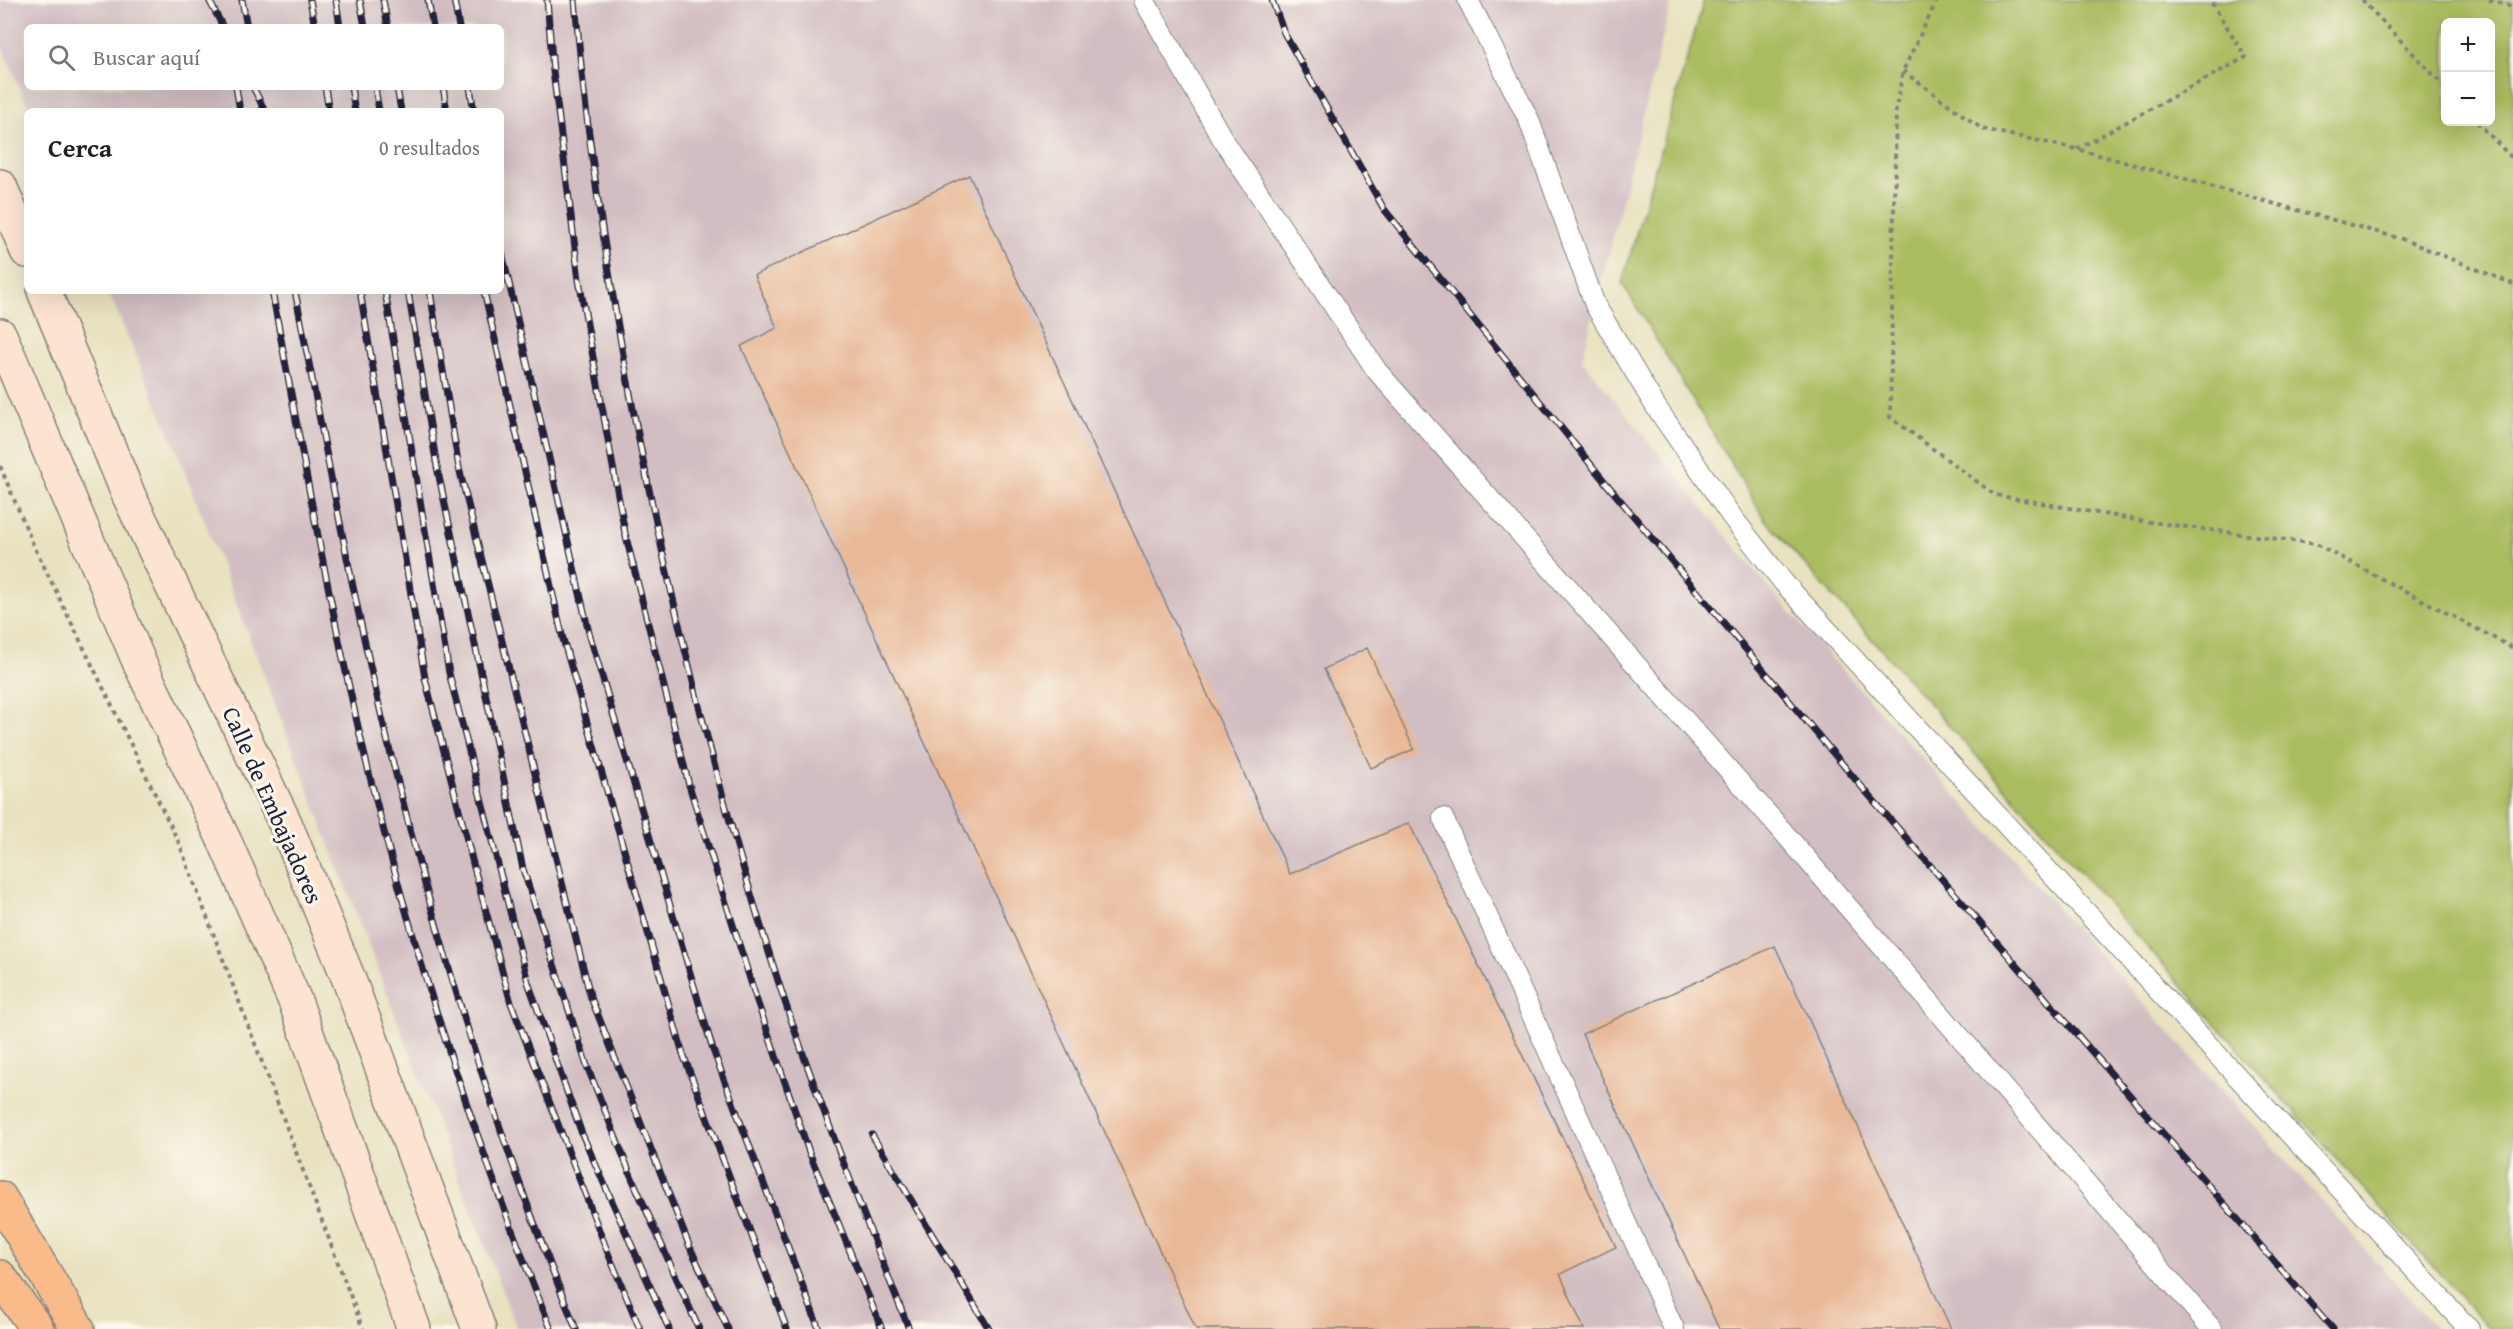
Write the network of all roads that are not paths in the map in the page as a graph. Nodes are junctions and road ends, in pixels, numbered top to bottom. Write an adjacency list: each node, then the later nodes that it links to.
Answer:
1 (1144, 0): 15 (lane)
2 (1468, 0): 16 (lane)
3 (0, 186): 4 (main road)
4 (24, 244)
5 (45, 294): 13 (main road, Calle de Embajadores)
6 (0, 335): 12 (main road)
7 (1443, 818): 14 (lane)
8 (0, 1198): 11 (highway)
9 (0, 1277): 10 (highway)
10 (37, 1329)
11 (78, 1329)
12 (414, 1329)
13 (478, 1329)
14 (1674, 1329)
15 (2212, 1329)
16 (2469, 1329)

